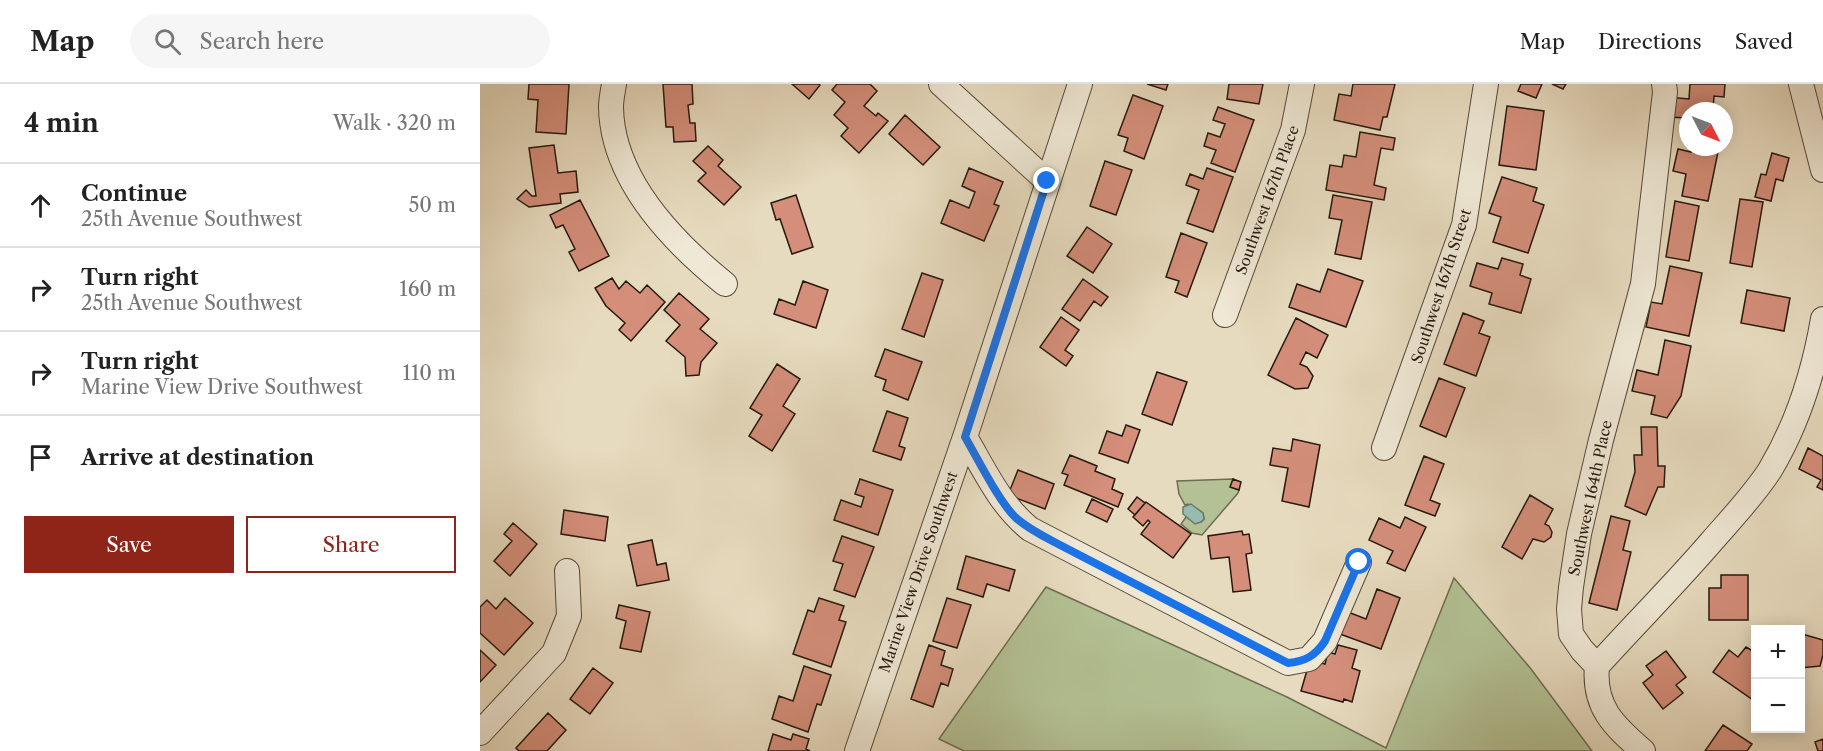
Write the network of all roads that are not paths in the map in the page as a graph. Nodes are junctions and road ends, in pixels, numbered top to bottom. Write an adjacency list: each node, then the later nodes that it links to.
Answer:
1 (614, 84): 10 (street)
2 (941, 84): 9 (street)
3 (1080, 84): 9 (street, Marine View Drive Southwest)
4 (1302, 84): 11 (street, Southwest 167th Place)
5 (1486, 84): 14 (street, Southwest 167th Street)
6 (1664, 84): 17 (street, Southwest 164th Place)
7 (1801, 84): 8 (street)
8 (1823, 170)
9 (1047, 181): 13 (street, Marine View Drive Southwest)
10 (725, 284)
11 (1225, 315)
12 (1823, 319): 17 (street)
13 (965, 437): 15 (street); 19 (street, Marine View Drive Southwest)
14 (1384, 448)
15 (1359, 562)
16 (567, 571): 18 (street)
17 (1597, 666): 20 (street)
18 (480, 733)
19 (857, 751)
20 (1643, 751)

